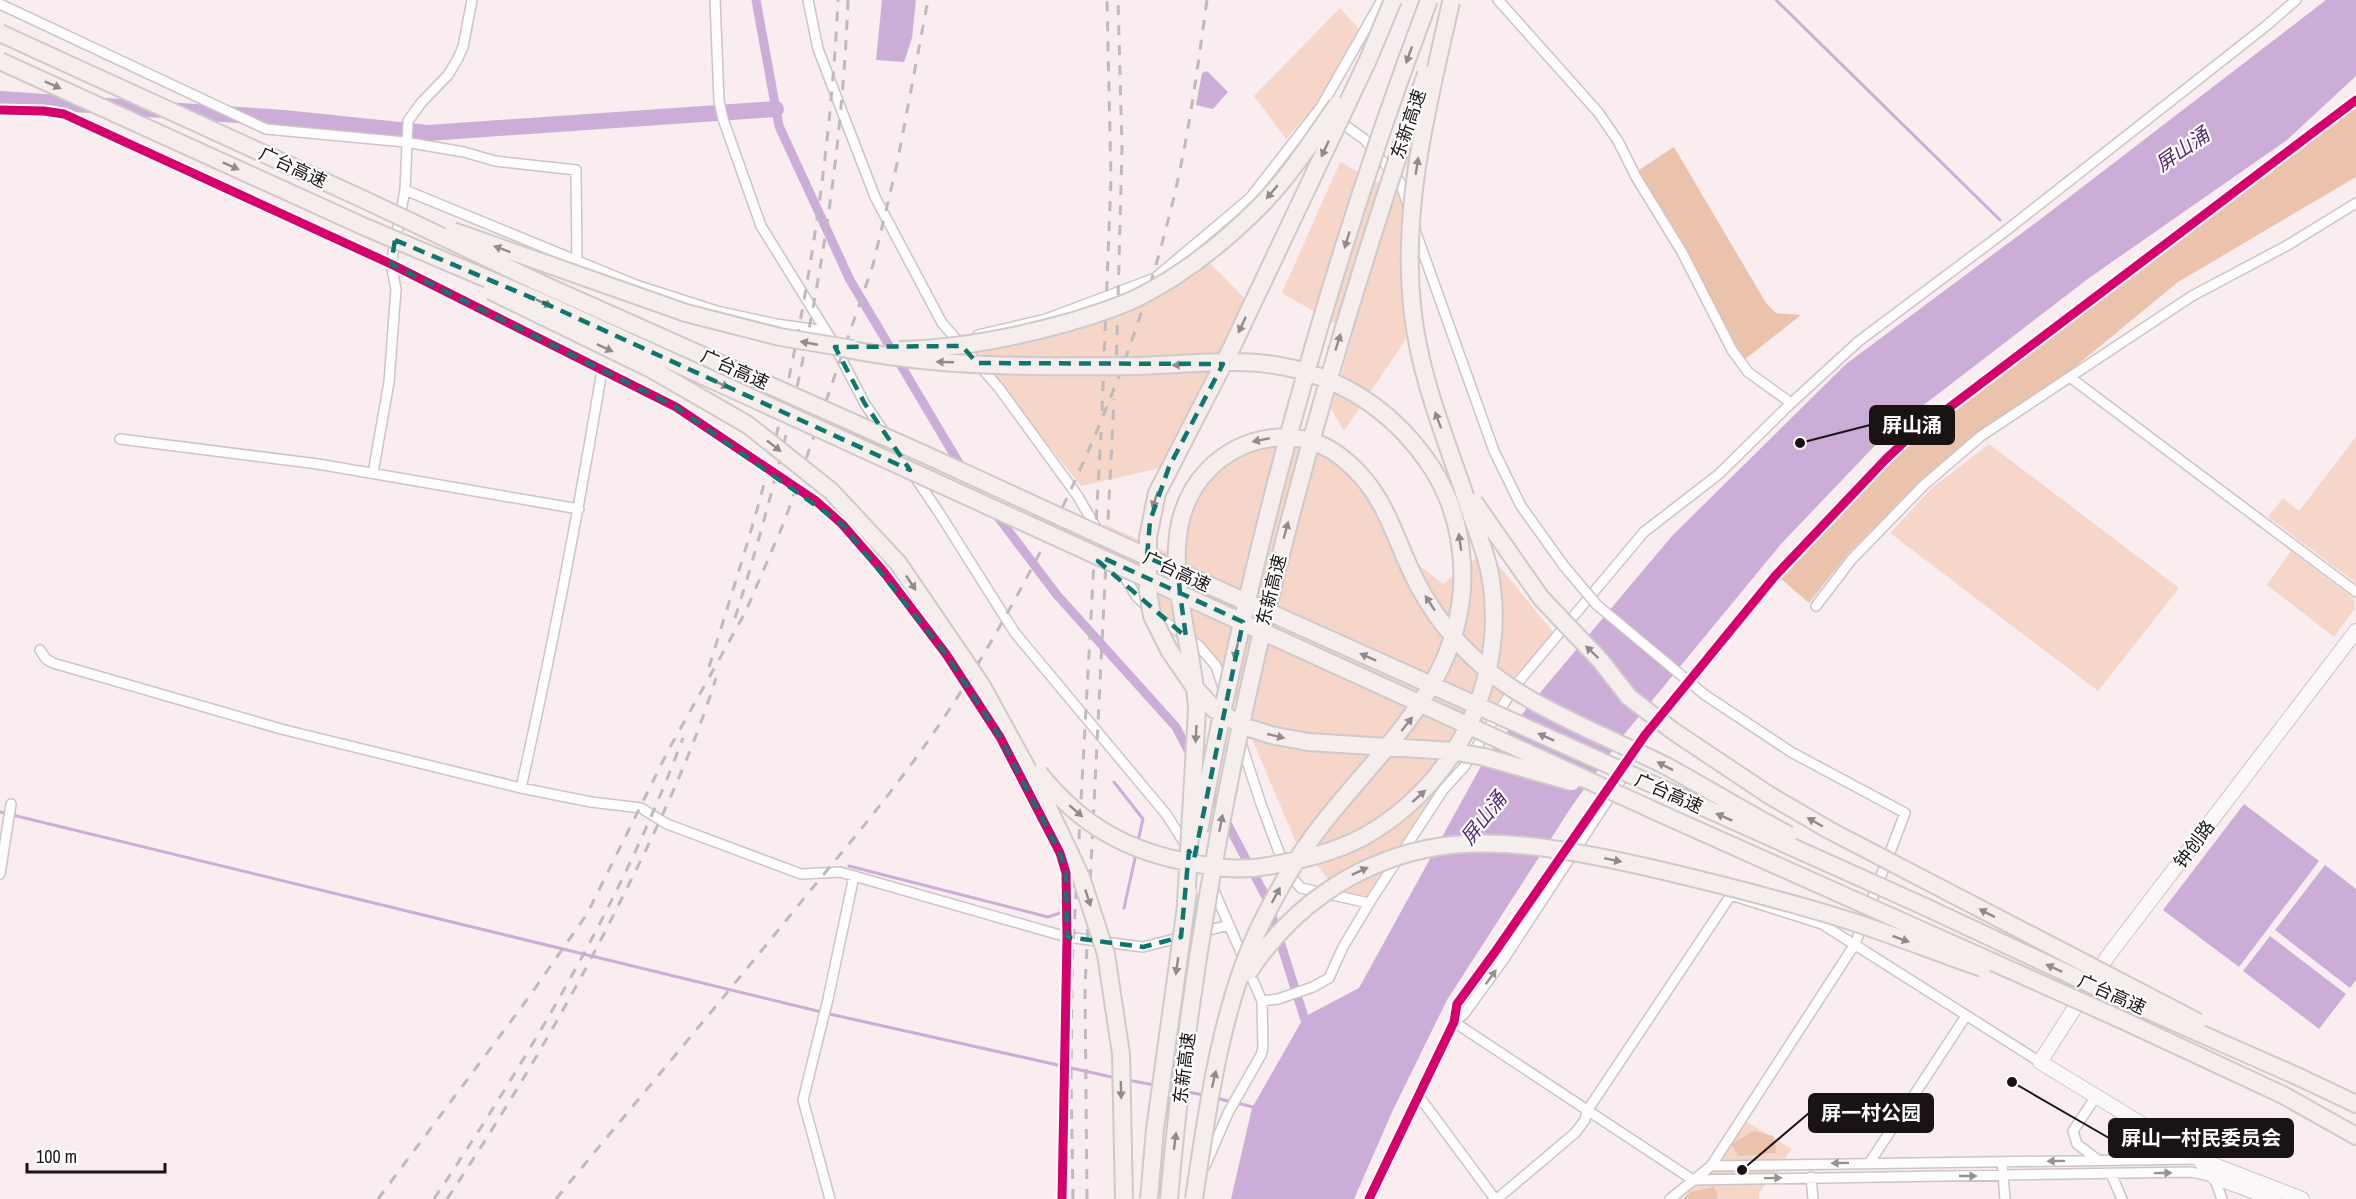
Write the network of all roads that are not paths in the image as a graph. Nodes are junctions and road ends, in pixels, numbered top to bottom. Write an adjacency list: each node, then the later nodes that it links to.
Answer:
1 (472, 0): 17 (street)
2 (715, 0): 24 (street)
3 (808, 0): 25 (street)
4 (1382, 0): 15 (street)
5 (1393, 0): 12 (highway, bridge)
6 (1429, 0): 44 (highway, 东新高速, one-way to 44, bridge)
7 (1498, 0): 29 (street)
8 (2296, 0): 29 (street)
9 (1451, 1): 32 (highway, one-way to 9, bridge); 80 (highway, 东新高速, one-way to 9, bridge)
10 (0, 4): 17 (street)
11 (0, 33): 19 (highway, 广台高速, bridge)
12 (1368, 60): 26 (highway, one-way to 26, bridge); 41 (highway, one-way to 41, bridge)
13 (0, 61): 21 (highway, 广台高速, one-way to 21, bridge)
14 (2356, 100): 54 (street)
15 (1321, 108): 25 (street); 49 (street, bridge)
16 (0, 110): 23 (street)
17 (405, 142): 18 (street); 22 (street)
18 (405, 190): 22 (street); 23 (street)
19 (365, 200): 26 (highway, one-way to 19, bridge); 46 (highway, 广台高速, one-way to 19, bridge)
20 (2356, 202): 28 (street)
21 (365, 226): 38 (highway, one-way to 38, bridge); 41 (highway, 广台高速, one-way to 41, bridge)
22 (577, 262): 24 (street)
23 (391, 264): 27 (street); 31 (street)
24 (826, 331): 47 (street)
25 (957, 340): 45 (street)
26 (842, 348): 50 (highway, one-way to 26, bridge)
27 (602, 370): 33 (street); 48 (street)
28 (2071, 378): 34 (street); 35 (street)
29 (1791, 403): 45 (street)
30 (120, 439): 31 (street)
31 (373, 473): 33 (street)
32 (1459, 475): 38 (highway, one-way to 32, bridge); 56 (highway, one-way to 32, bridge)
33 (579, 509): 39 (street)
34 (2356, 592)
35 (1816, 606)
36 (2356, 630): 55 (street, 钟创路)
37 (40, 650): 39 (street)
38 (1010, 736): 78 (highway, one-way to 78, bridge)
39 (521, 789): 43 (street)
40 (0, 801): 42 (street)
41 (1666, 816): 53 (highway, 广台高速, bridge)
42 (0, 874)
43 (854, 876): 48 (street); 76 (street)
44 (1186, 903): 46 (highway, one-way to 44, bridge); 79 (highway, 东新高速, one-way to 79, bridge)
45 (1370, 903): 51 (street)
46 (1919, 904): 56 (highway, 广台高速, one-way to 46, bridge)
47 (1228, 925): 48 (street); 51 (street)
48 (1067, 937): 77 (street)
49 (1855, 944): 52 (street); 62 (street); 69 (street)
50 (1234, 1000): 53 (highway, one-way to 53, bridge); 81 (highway, one-way to 50, bridge)
51 (1262, 1001): 81 (street)
52 (1966, 1016): 55 (street); 67 (street)
53 (2120, 1019): 58 (highway, 广台高速, bridge)
54 (1454, 1022): 57 (street); 62 (street)
55 (2040, 1062): 59 (street)
56 (2299, 1077): 60 (highway); 61 (highway, 广台高速)
57 (1418, 1095): 75 (street); 82 (street)
58 (2283, 1095): 63 (highway, 广台高速); 64 (highway)
59 (2095, 1098): 65 (street); 66 (street)
60 (2356, 1098)
61 (2356, 1104)
62 (1587, 1111): 74 (street); 82 (street)
63 (2356, 1130)
64 (2356, 1136)
65 (2199, 1159): 66 (street); 72 (street); 89 (street)
66 (2098, 1160): 68 (street, one-way to 68)
67 (1870, 1162): 68 (street); 69 (street, one-way to 69)
68 (2002, 1162): 71 (street)
69 (1711, 1166): 74 (street)
70 (2111, 1174): 71 (street); 72 (street, one-way to 72); 86 (street)
71 (2003, 1175): 73 (street, one-way to 71); 85 (street)
72 (2214, 1177): 87 (street); 88 (street)
73 (1811, 1178): 74 (street, one-way to 73); 84 (street)
74 (1694, 1180): 83 (street)
75 (1370, 1198)
76 (830, 1199)
77 (1062, 1199)
78 (1124, 1199)
79 (1149, 1199)
80 (1169, 1199)
81 (1192, 1199)
82 (1496, 1199)
83 (1670, 1199)
84 (1814, 1199)
85 (2005, 1199)
86 (2122, 1199)
87 (2222, 1199)
88 (2274, 1199)
89 (2302, 1199)

